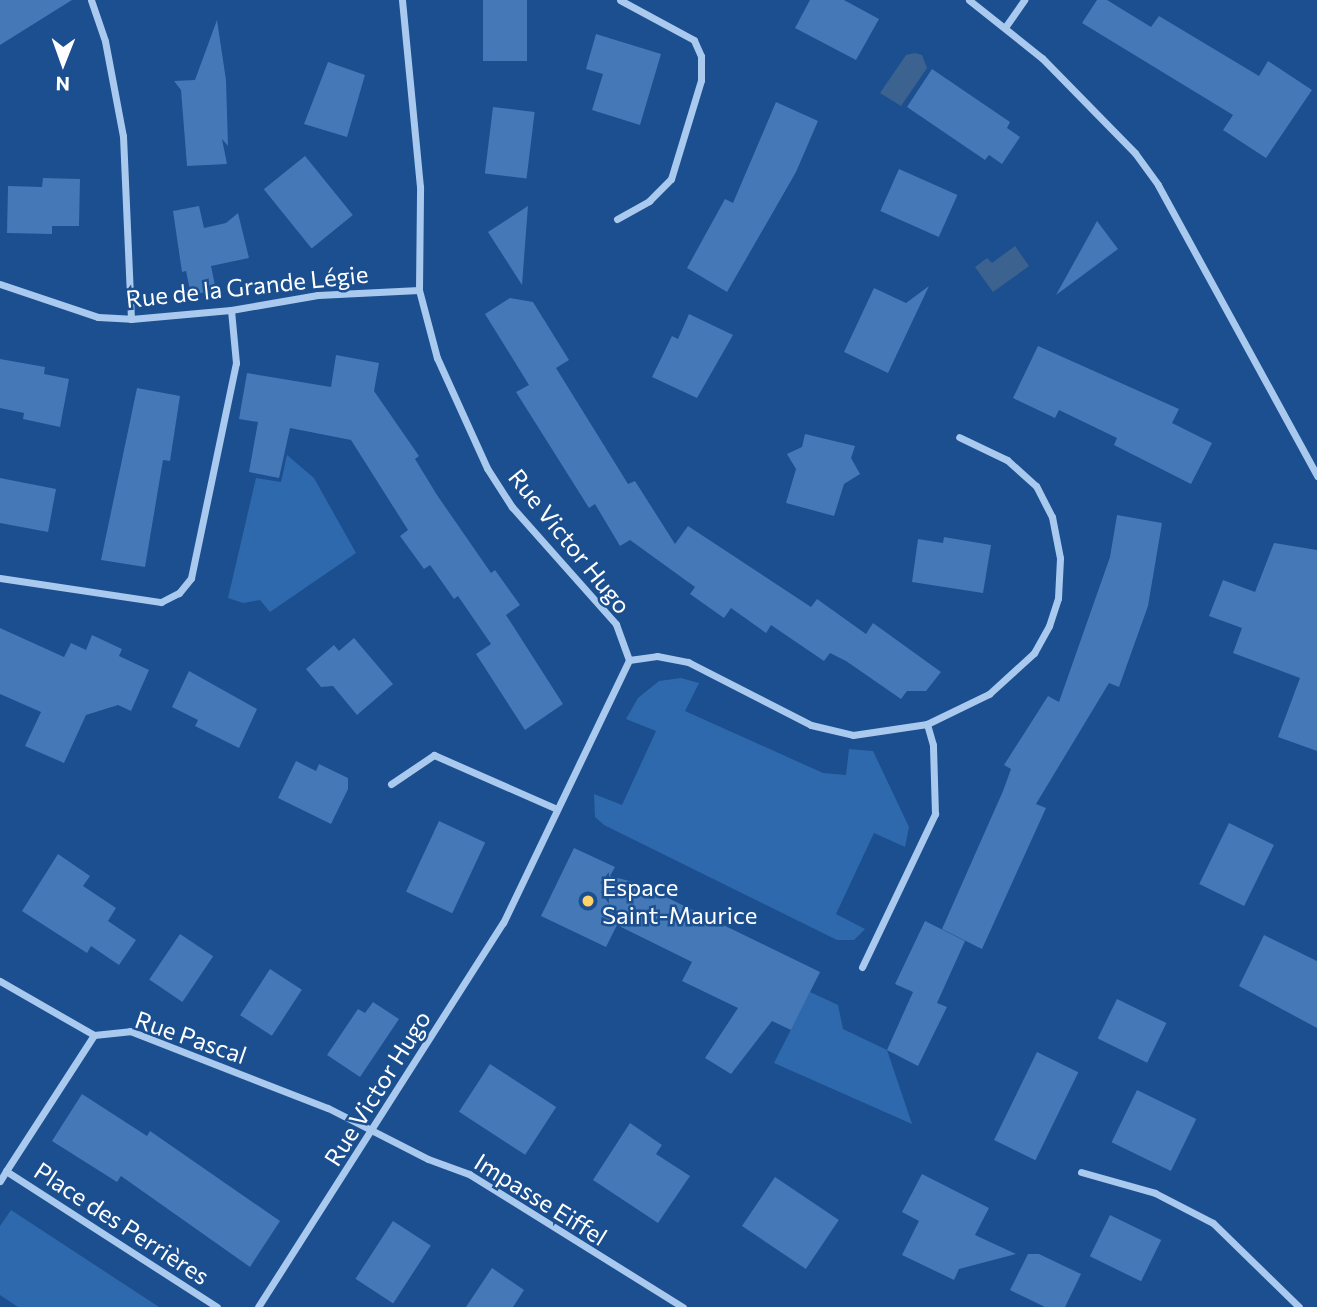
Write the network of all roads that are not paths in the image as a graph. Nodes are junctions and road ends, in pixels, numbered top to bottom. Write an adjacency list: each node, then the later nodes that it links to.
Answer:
1 (91, 0): 11 (street)
2 (402, 0): 9 (street, Rue Victor Hugo)
3 (620, 0): 7 (street)
4 (969, 0): 6 (street)
5 (1024, 0): 6 (street)
6 (1006, 26): 13 (street)
7 (617, 219)
8 (0, 284): 11 (street, Rue de la Grande Légie)
9 (419, 290): 10 (street, Rue de la Grande Légie); 15 (street, Rue Victor Hugo)
10 (230, 310): 11 (street, Rue de la Grande Légie); 14 (street)
11 (131, 320)
12 (958, 437): 16 (street)
13 (1317, 476)
14 (0, 578)
15 (629, 660): 16 (street); 18 (street, Rue Victor Hugo)
16 (927, 724): 19 (street)
17 (391, 784): 18 (street)
18 (557, 809): 22 (street, Rue Victor Hugo)
19 (862, 967)
20 (0, 981): 21 (street)
21 (94, 1035): 22 (street, Rue Pascal); 23 (street, Place des Perrières)
22 (374, 1132): 27 (street, Rue Victor Hugo); 28 (street, Impasse Eiffel)
23 (6, 1171): 25 (street, Place des Perrières); 26 (street, Place des Perrières)
24 (1081, 1172): 29 (street)
25 (0, 1181)
26 (217, 1307)
27 (258, 1307)
28 (683, 1307)
29 (1299, 1307)

